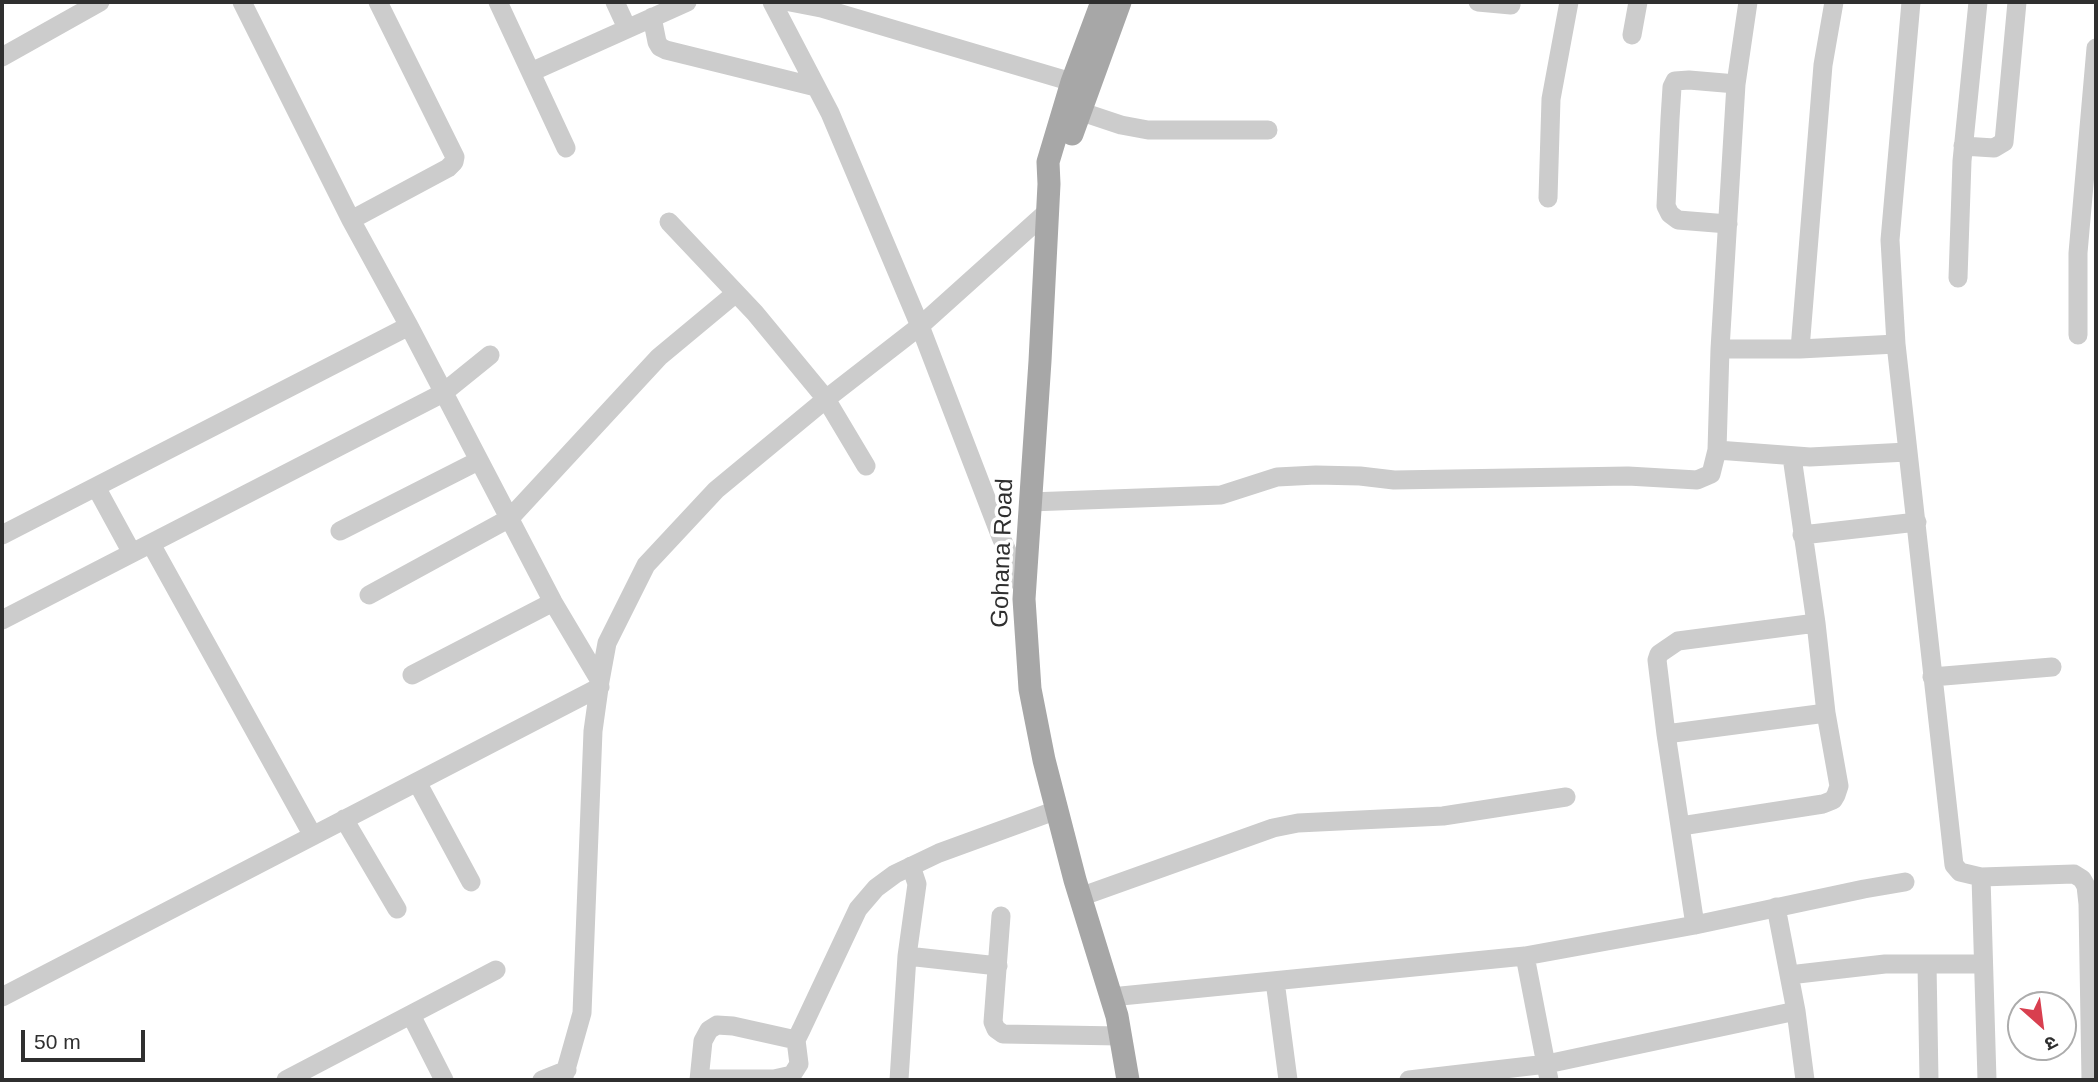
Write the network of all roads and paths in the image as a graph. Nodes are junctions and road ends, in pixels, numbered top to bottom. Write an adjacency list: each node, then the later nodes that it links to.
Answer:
1 (100, 2): 23 (street)
2 (242, 2): 35 (street)
3 (379, 2): 35 (street)
4 (498, 2): 24 (street)
5 (615, 2): 20 (street)
6 (687, 2): 19 (street)
7 (772, 2): 27 (street)
8 (790, 2): 25 (street)
9 (1105, 2): 25 (main road, Gohana Road); 28 (main road)
10 (1478, 2): 18 (street)
11 (1569, 2): 33 (street)
12 (1638, 2): 21 (street)
13 (1748, 2): 26 (street)
14 (1834, 2): 45 (street)
15 (1911, 2): 43 (street)
16 (1978, 2): 30 (street)
17 (2017, 2): 30 (street)
18 (1511, 5)
19 (652, 18): 20 (street); 27 (street)
20 (627, 28): 24 (street)
21 (1632, 35)
22 (2096, 48): 42 (street)
23 (2, 57)
24 (531, 72): 31 (street)
25 (1072, 82): 32 (main road, Gohana Road)
26 (1736, 84): 37 (street); 37 (street)
27 (816, 87): 41 (street)
28 (1079, 111): 29 (street); 32 (main road)
29 (1268, 130)
30 (1963, 146): 38 (street)
31 (566, 148)
32 (1049, 184): 34 (main road, Gohana Road)
33 (1548, 198)
34 (1048, 211): 41 (street); 55 (main road, Gohana Road)
35 (351, 220): 40 (street)
36 (669, 222): 39 (street)
37 (1728, 224): 44 (street)
38 (1958, 278)
39 (736, 293): 48 (street); 56 (street)
40 (409, 326): 47 (street); 54 (street)
41 (920, 326): 48 (street); 63 (street)
42 (2078, 335)
43 (1896, 344): 45 (street); 50 (street)
44 (1720, 349): 45 (street); 49 (street)
45 (1800, 349)
46 (490, 355): 47 (street)
47 (443, 393): 52 (street); 61 (street)
48 (826, 399): 53 (street); 71 (street)
49 (1717, 450): 51 (street); 55 (street)
50 (1907, 453): 51 (street); 57 (street)
51 (1792, 457): 60 (street)
52 (478, 461): 56 (street); 58 (street)
53 (866, 466)
54 (96, 487): 59 (street); 62 (street)
55 (1030, 502): 63 (main road, Gohana Road)
56 (510, 518): 64 (street); 65 (street)
57 (1917, 522): 60 (street); 70 (street)
58 (340, 531)
59 (2, 535)
60 (1802, 535): 67 (street)
61 (150, 544): 62 (street); 79 (street)
62 (132, 553): 66 (street)
63 (1024, 592): 76 (main road, Gohana Road)
64 (369, 596)
65 (553, 602): 69 (street); 71 (street)
66 (2, 621)
67 (1816, 624): 72 (street); 73 (street)
68 (2052, 667): 70 (street)
69 (412, 675)
70 (1932, 677): 81 (street)
71 (600, 684): 74 (street); 105 (street)
72 (1826, 713): 73 (street); 78 (street)
73 (1666, 734): 78 (street)
74 (417, 782): 77 (street); 82 (street)
75 (1566, 797): 84 (street)
76 (1057, 810): 80 (street); 84 (main road, Gohana Road)
77 (344, 819): 79 (street); 86 (street)
78 (1681, 826): 89 (street)
79 (313, 836): 98 (street)
80 (911, 866): 91 (street); 103 (street)
81 (1981, 877): 88 (street); 93 (street)
82 (471, 882)
83 (1905, 882): 85 (street)
84 (1080, 897): 99 (main road, Gohana Road)
85 (1776, 907): 89 (street); 96 (street)
86 (397, 909)
87 (1001, 916): 94 (street)
88 (2092, 918): 117 (street)
89 (1696, 925): 90 (street)
90 (1525, 956): 97 (street); 104 (street)
91 (907, 957): 94 (street); 110 (street)
92 (1927, 964): 93 (street); 96 (street); 115 (street)
93 (1983, 964): 116 (street)
94 (998, 966): 102 (street)
95 (496, 971): 101 (street)
96 (1789, 975): 100 (street)
97 (1275, 981): 99 (street); 112 (street)
98 (2, 997)
99 (1111, 997): 102 (main road, Gohana Road)
100 (1796, 1011): 104 (street); 114 (street)
101 (411, 1015): 106 (street); 107 (street)
102 (1120, 1036): 111 (main road, Gohana Road)
103 (796, 1040): 109 (street); 109 (street)
104 (1548, 1072): 113 (street)
105 (565, 1075): 108 (street)
106 (286, 1080)
107 (443, 1080)
108 (542, 1080)
109 (699, 1080)
110 (899, 1080)
111 (1128, 1080)
112 (1288, 1080)
113 (1409, 1080)
114 (1805, 1080)
115 (1929, 1080)
116 (1987, 1080)
117 (2091, 1080)

